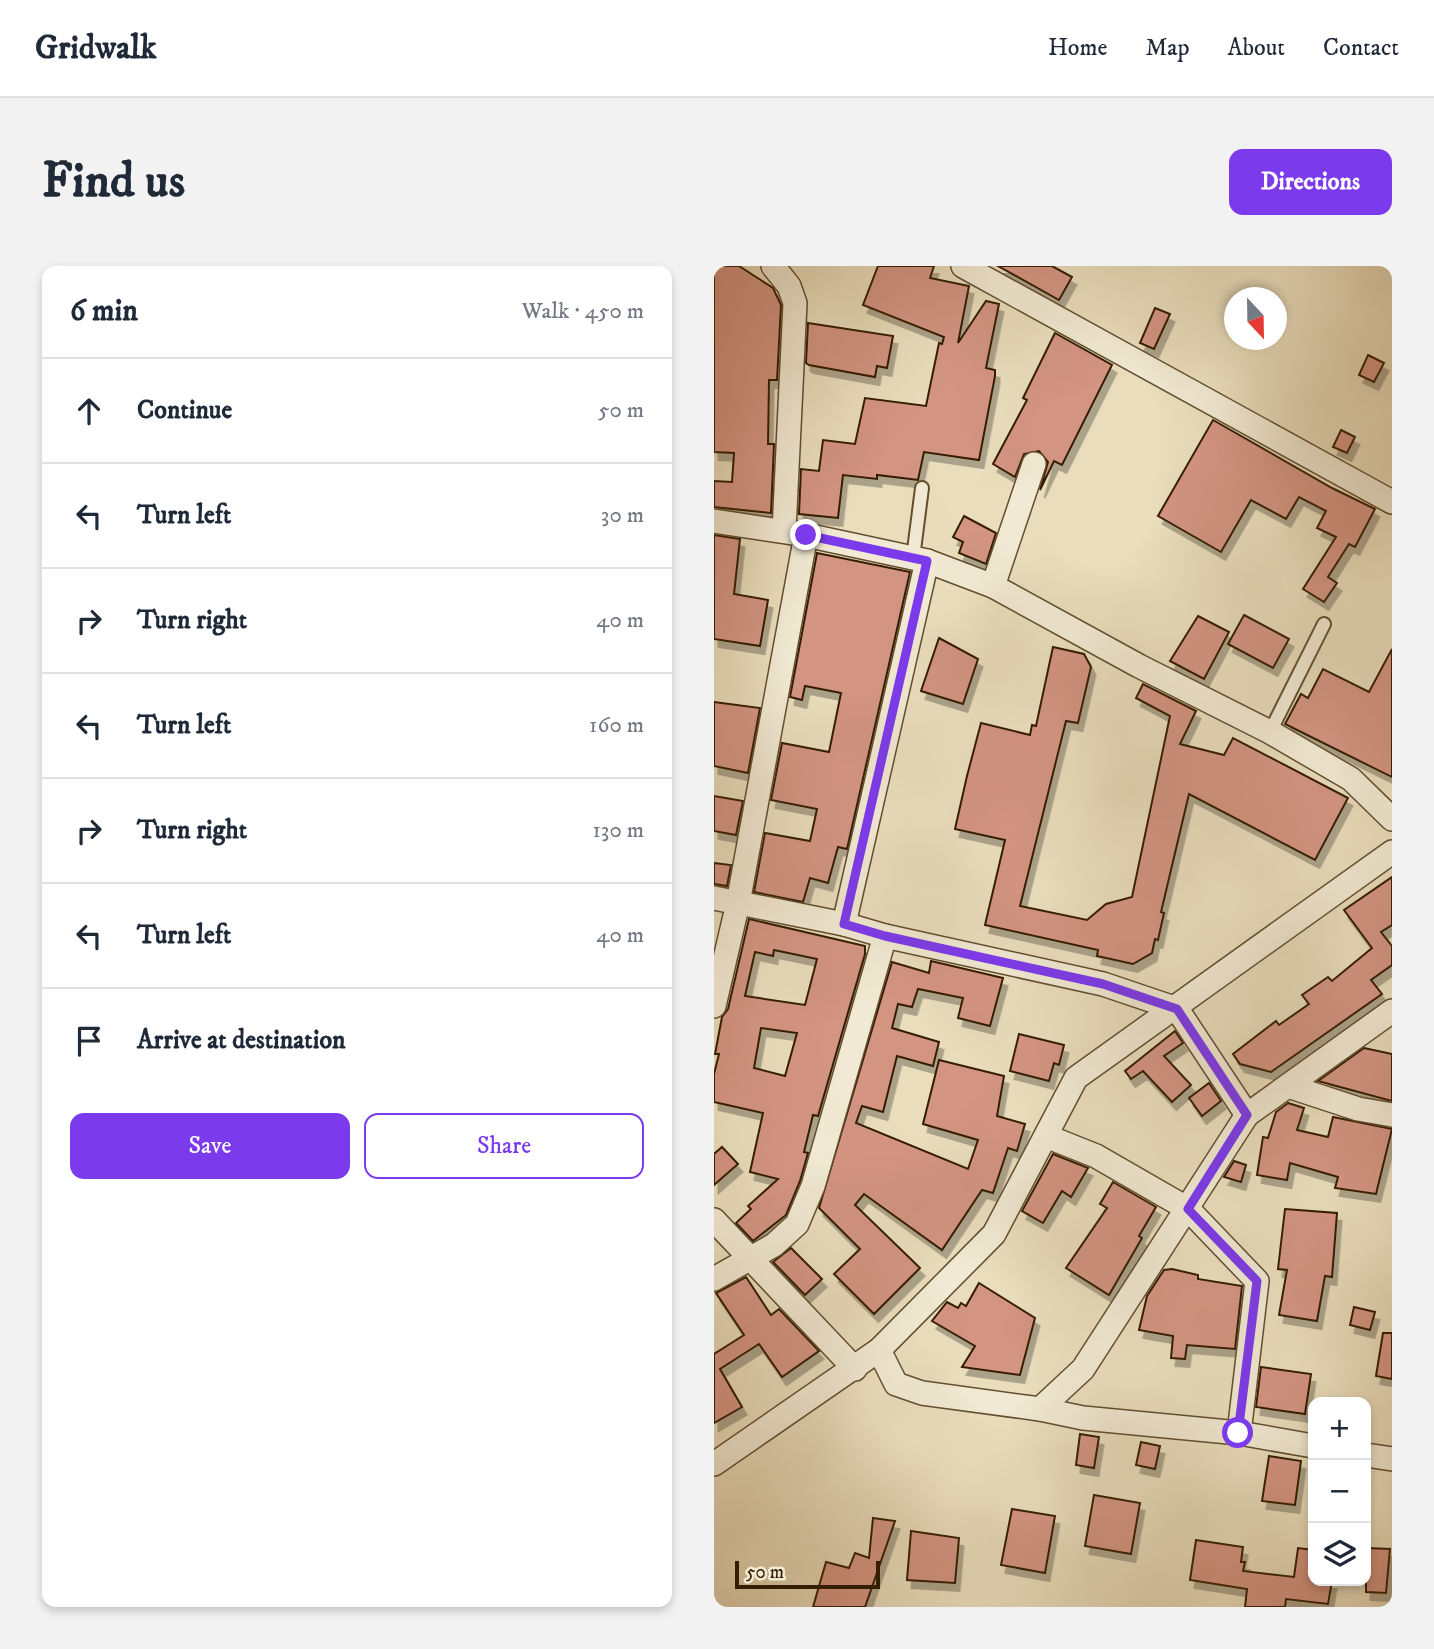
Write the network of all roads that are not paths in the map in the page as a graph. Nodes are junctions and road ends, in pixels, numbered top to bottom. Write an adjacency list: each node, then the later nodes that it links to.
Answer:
1 (773, 266): 7 (street)
2 (963, 266): 5 (street)
3 (1034, 464): 9 (street)
4 (922, 488): 8 (lane)
5 (1392, 502)
6 (714, 521): 7 (street)
7 (795, 533): 8 (street); 15 (street)
8 (920, 559): 9 (street); 16 (street)
9 (993, 586): 11 (street)
10 (1324, 624): 11 (lane)
11 (1270, 732): 12 (street)
12 (1392, 819)
13 (1392, 852): 19 (street)
14 (714, 898): 15 (street)
15 (738, 903): 16 (street); 18 (street)
16 (844, 924): 17 (street)
17 (885, 936): 19 (street); 27 (street)
18 (714, 1006)
19 (1177, 1009): 22 (street); 24 (street)
20 (1392, 1011): 21 (street)
21 (1289, 1086): 22 (street); 23 (street)
22 (1247, 1115): 25 (street)
23 (1392, 1115)
24 (1046, 1136): 25 (street); 29 (street)
25 (1188, 1209): 31 (street); 32 (street)
26 (714, 1220): 27 (street)
27 (750, 1260): 28 (street); 30 (street)
28 (714, 1279)
29 (879, 1350): 30 (street); 31 (street)
30 (855, 1368): 36 (street)
31 (1040, 1409): 32 (street)
32 (1238, 1433): 33 (street)
33 (1308, 1445)
34 (1371, 1456): 35 (street)
35 (1392, 1459)
36 (714, 1464)

